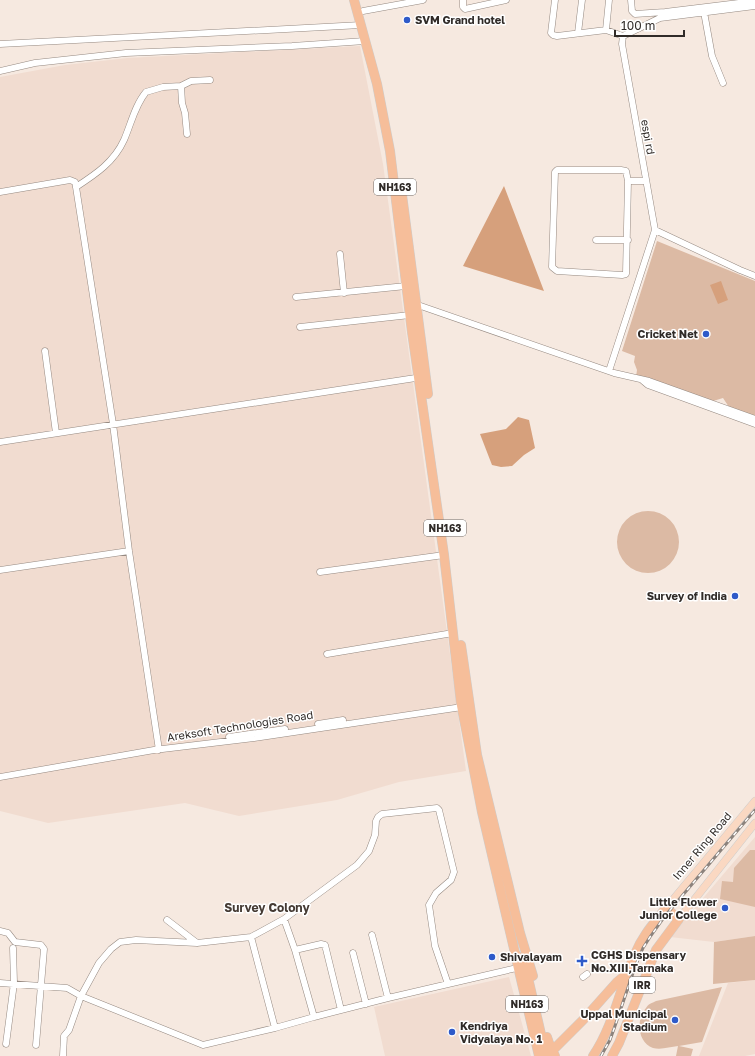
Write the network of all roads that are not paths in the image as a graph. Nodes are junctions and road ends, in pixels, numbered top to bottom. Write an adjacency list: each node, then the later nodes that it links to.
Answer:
1 (354, 0): 16 (highway, NH163)
2 (360, 0): 12 (highway, NH163)
3 (423, 0): 12 (street)
4 (463, 0): 5 (street)
5 (506, 0)
6 (555, 0): 18 (street)
7 (582, 0): 18 (street)
8 (609, 0): 17 (street)
9 (631, 0): 15 (street)
10 (751, 4): 11 (street)
11 (715, 5): 13 (street); 14 (street)
12 (363, 11): 25 (highway, NH163)
13 (686, 11): 14 (street); 15 (street)
14 (704, 12): 24 (street)
15 (665, 14): 19 (street)
16 (361, 25): 20 (highway, NH163); 21 (street)
17 (606, 30): 18 (street); 19 (street)
18 (578, 33)
19 (623, 36): 29 (street, espi rd)
20 (366, 41): 22 (street); 25 (highway, NH163)
21 (0, 44)
22 (0, 71)
23 (210, 80): 26 (street)
24 (723, 83)
25 (379, 84): 37 (highway, NH163); 40 (highway, NH163)
26 (181, 86): 27 (street); 30 (street)
27 (187, 134)
28 (628, 181): 29 (street); 34 (street); 34 (street)
29 (646, 181): 32 (street, espi rd)
30 (76, 187): 31 (street); 48 (street)
31 (0, 192)
32 (655, 230): 36 (street); 44 (street, espi rd)
33 (596, 240): 34 (street)
34 (628, 240)
35 (340, 254): 38 (street)
36 (755, 276)
37 (406, 286): 38 (street); 40 (highway, NH163)
38 (344, 292): 39 (street)
39 (296, 297)
40 (412, 304): 41 (highway, NH163); 44 (street); 45 (highway, NH163)
41 (410, 315): 42 (street); 45 (highway, NH163)
42 (300, 327)
43 (45, 351): 50 (street)
44 (609, 371): 46 (street)
45 (422, 377): 48 (street); 53 (highway, NH163); 88 (highway, NH163)
46 (642, 380): 47 (street); 49 (street)
47 (755, 419)
48 (113, 424): 50 (street); 52 (street)
49 (755, 424)
50 (56, 433): 51 (street)
51 (0, 442)
52 (129, 551): 54 (street); 59 (street)
53 (444, 555): 55 (street); 56 (highway, NH163)
54 (0, 570)
55 (320, 572)
56 (453, 633): 57 (street); 58 (highway, NH163)
57 (327, 654)
58 (462, 705): 59 (street, Areksoft Technologies Road); 74 (highway, NH163)
59 (159, 750): 60 (street, Areksoft Technologies Road)
60 (0, 777)
61 (755, 801): 63 (main road, Inner Ring Road / IRR)
62 (755, 823): 65 (main road, IRR)
63 (666, 908): 65 (highway); 75 (highway, Inner Ring Road / IRR)
64 (284, 919): 69 (street); 72 (street); 78 (street)
65 (679, 919): 92 (highway, IRR)
66 (167, 920): 70 (street)
67 (0, 931): 79 (street)
68 (372, 935): 81 (street)
69 (251, 937): 70 (street); 85 (street)
70 (196, 943): 80 (street)
71 (13, 948): 77 (street)
72 (295, 950): 83 (street); 84 (street)
73 (353, 953): 82 (street)
74 (521, 967): 78 (street); 88 (highway, NH163); 90 (highway, NH163)
75 (628, 972): 88 (highway); 91 (highway, Inner Ring Road / IRR)
76 (0, 983): 77 (street)
77 (14, 983): 79 (street); 86 (street)
78 (448, 984): 81 (street)
79 (41, 986): 80 (street); 87 (street)
80 (81, 996): 85 (street); 89 (street)
81 (388, 998): 82 (street)
82 (366, 1004): 83 (street)
83 (341, 1010): 84 (street)
84 (314, 1017): 85 (street)
85 (275, 1028)
86 (6, 1044)
87 (36, 1045)
88 (552, 1054)
89 (63, 1056)
90 (539, 1056)
91 (593, 1056)
92 (612, 1056)

